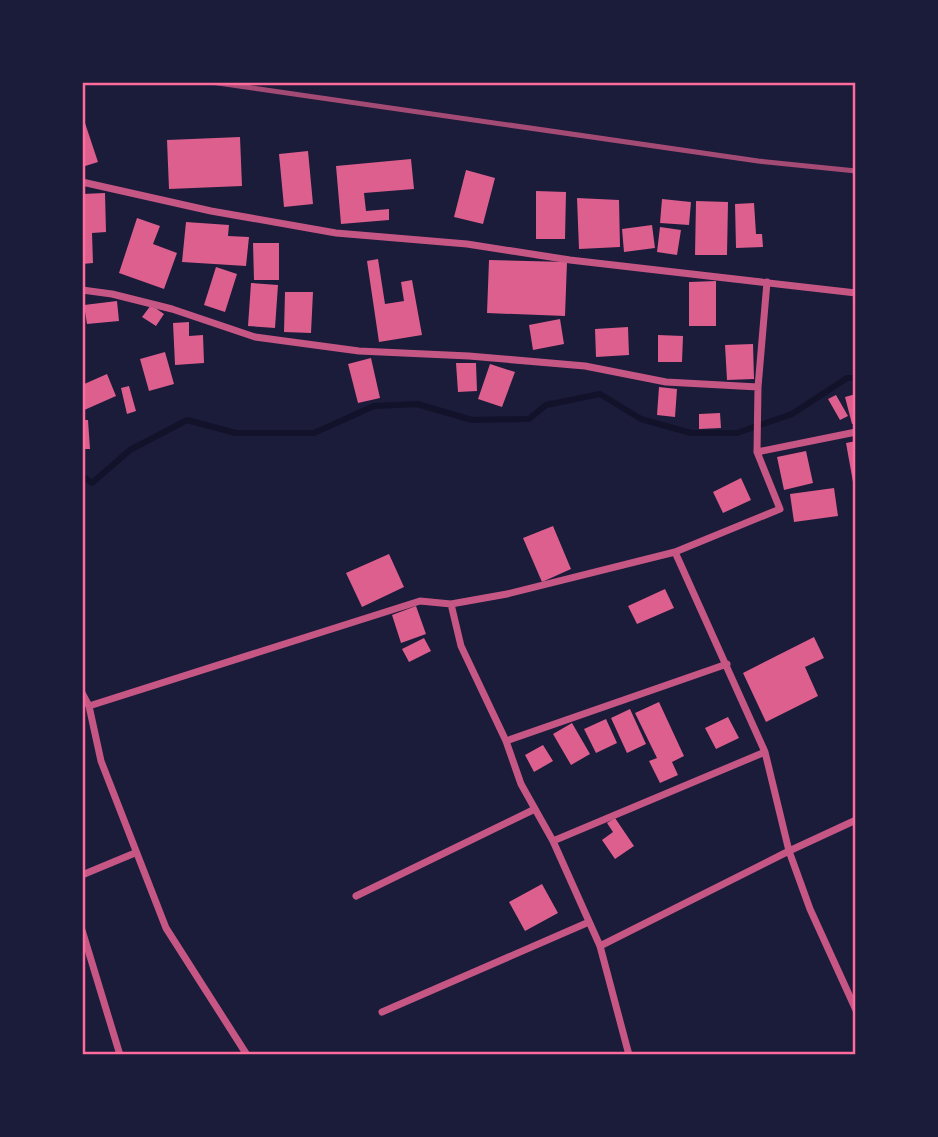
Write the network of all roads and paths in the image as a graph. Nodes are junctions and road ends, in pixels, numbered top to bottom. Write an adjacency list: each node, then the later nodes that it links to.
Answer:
1 (82, 182): 2 (street)
2 (767, 282): 4 (street); 5 (street)
3 (82, 290): 5 (street)
4 (856, 293)
5 (758, 387): 7 (street)
6 (856, 432): 7 (street)
7 (757, 452): 8 (street)
8 (675, 552): 9 (street); 10 (street)
9 (451, 604): 12 (street); 13 (street)
10 (727, 664): 13 (street); 14 (street)
11 (82, 693): 12 (street)
12 (89, 706): 19 (street)
13 (506, 741): 15 (street)
14 (765, 752): 17 (street); 18 (street)
15 (535, 809): 17 (street); 21 (street)
16 (856, 820): 18 (street)
17 (553, 841): 22 (street)
18 (789, 851): 24 (street); 25 (street)
19 (135, 853): 20 (street); 28 (street)
20 (82, 875)
21 (356, 896)
22 (589, 922): 24 (street); 26 (street)
23 (82, 930): 27 (street)
24 (600, 946): 29 (street)
25 (856, 1010)
26 (382, 1012)
27 (120, 1055)
28 (247, 1055)
29 (629, 1055)

